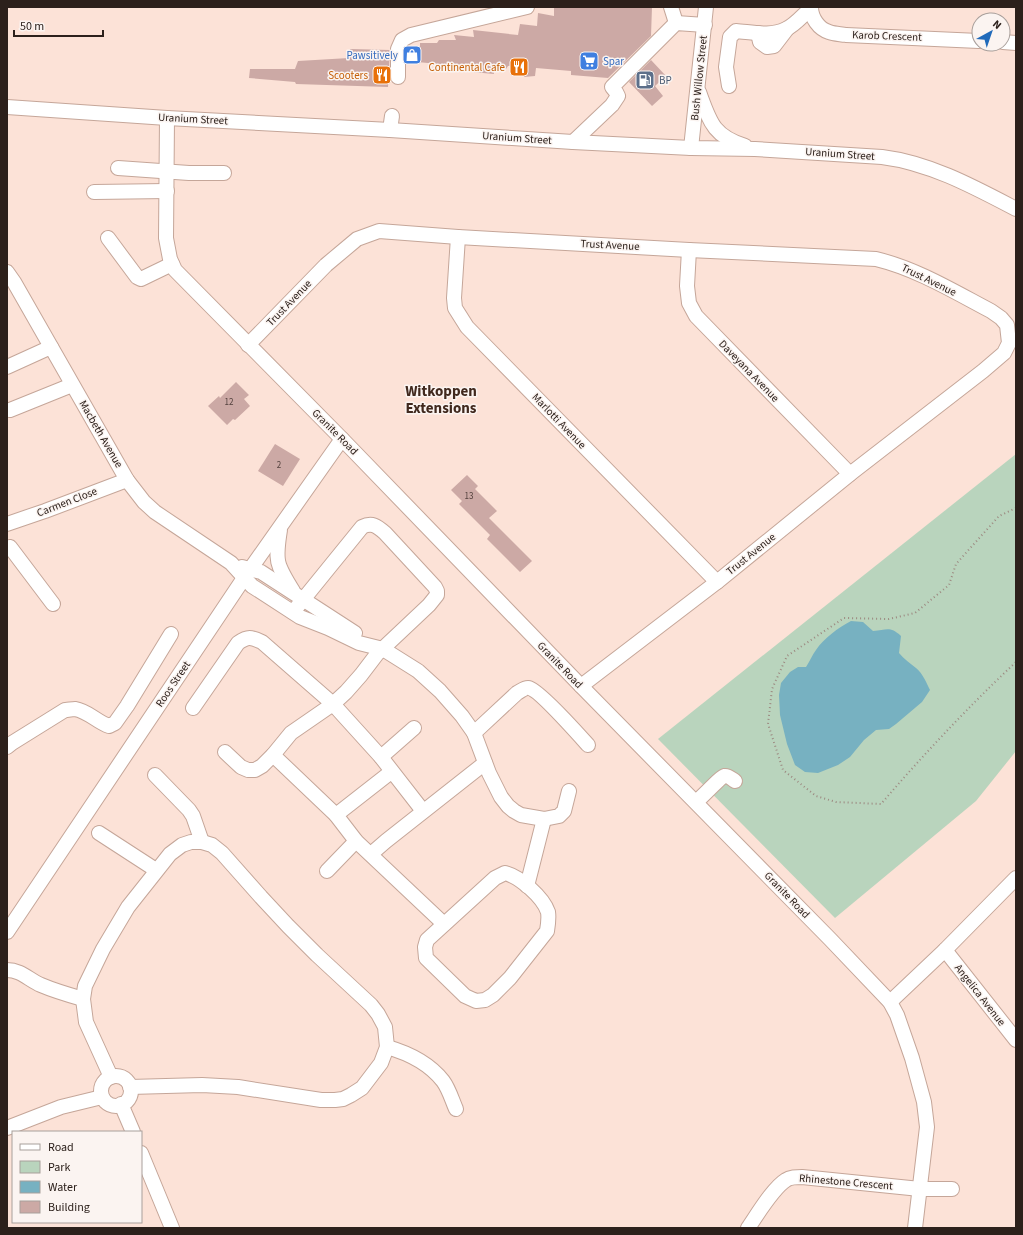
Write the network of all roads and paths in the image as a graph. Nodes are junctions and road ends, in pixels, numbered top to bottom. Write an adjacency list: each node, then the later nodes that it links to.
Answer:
1 (526, 7): 8 (street)
2 (671, 7): 5 (street)
3 (706, 7): 6 (street, Bush Willow Street)
4 (810, 8): 7 (street, Karob Crescent); 9 (street)
5 (676, 23): 6 (street); 15 (street)
6 (705, 25): 10 (street, Bush Willow Street)
7 (971, 41)
8 (398, 77)
9 (729, 86)
10 (698, 88): 16 (street, Bush Willow Street); 17 (street)
11 (7, 107): 13 (street, Uranium Street)
12 (392, 116): 14 (street)
13 (167, 118): 14 (street, Uranium Street); 19 (street, Granite Road)
14 (390, 130): 15 (street, Uranium Street)
15 (573, 142): 16 (street, Uranium Street)
16 (691, 148): 17 (street, Uranium Street)
17 (755, 149): 23 (street, Uranium Street)
18 (118, 168): 19 (street)
19 (166, 171): 20 (street); 21 (street, Granite Road)
20 (224, 173)
21 (167, 191): 22 (street); 27 (street, Granite Road)
22 (94, 192)
23 (1016, 209)
24 (458, 237): 26 (street, Trust Avenue); 29 (street, Trust Avenue); 43 (street, Marlotti Avenue)
25 (108, 238): 27 (street)
26 (689, 250): 35 (street, Daveyana Avenue); 35 (street, Trust Avenue)
27 (172, 264): 29 (street, Granite Road)
28 (7, 272): 30 (street, Macbeth Avenue)
29 (248, 345): 34 (street, Granite Road)
30 (51, 347): 31 (street); 32 (street, Macbeth Avenue)
31 (7, 367)
32 (72, 385): 33 (street); 36 (street, Macbeth Avenue)
33 (10, 410)
34 (342, 439): 39 (street, Roos Street); 51 (street, Granite Road)
35 (850, 474): 43 (street, Trust Avenue)
36 (126, 480): 38 (street, Carmen Close); 42 (street, Macbeth Avenue)
37 (1016, 508): 50 (path)
38 (7, 524)
39 (281, 526): 42 (street, Roos Street); 44 (street)
40 (24, 543): 41 (street)
41 (9, 548): 45 (street)
42 (247, 573): 44 (street); 46 (street, Macbeth Avenue); 79 (street, Roos Street)
43 (716, 582): 51 (street, Trust Avenue)
44 (300, 596): 46 (street); 48 (street); 49 (street)
45 (53, 604)
46 (293, 612): 48 (street, Macbeth Avenue)
47 (171, 634): 57 (street)
48 (369, 645): 49 (street, Macbeth Avenue)
49 (383, 649): 52 (street); 55 (street, Macbeth Avenue)
50 (1016, 662)
51 (581, 686): 66 (street, Granite Road)
52 (333, 704): 53 (street); 59 (street); 60 (street)
53 (193, 708)
54 (414, 728): 60 (street)
55 (474, 733): 56 (street); 61 (street, Macbeth Avenue)
56 (588, 745)
57 (7, 747)
58 (225, 752): 59 (street)
59 (273, 755): 68 (street)
60 (381, 757): 62 (street)
61 (485, 762): 67 (street); 69 (street, Macbeth Avenue)
62 (391, 772): 67 (street); 68 (street)
63 (155, 775): 72 (street)
64 (735, 781): 66 (street)
65 (569, 792): 69 (street)
66 (696, 802): 83 (street, Granite Road)
67 (423, 812): 73 (street)
68 (336, 815): 71 (street)
69 (544, 819): 77 (street)
70 (99, 833): 74 (street)
71 (356, 841): 73 (street); 75 (street)
72 (202, 842): 74 (street); 85 (street)
73 (371, 854): 78 (street)
74 (156, 870): 82 (street)
75 (327, 871)
76 (1016, 878): 80 (street)
77 (527, 886): 78 (street); 78 (street)
78 (444, 924)
79 (7, 932)
80 (945, 950): 83 (street); 84 (street, Angelica Avenue)
81 (7, 970): 82 (street)
82 (83, 999): 86 (street)
83 (890, 1002): 94 (street, Granite Road)
84 (1016, 1040)
85 (387, 1047): 87 (street); 90 (street)
86 (111, 1077): 87 (street); 88 (street)
87 (130, 1087): 89 (street)
88 (102, 1097): 89 (street); 91 (street)
89 (121, 1104): 92 (street)
90 (456, 1110)
91 (7, 1127)
92 (132, 1131)
93 (142, 1155): 96 (street)
94 (920, 1189): 95 (street, Rhinestone Crescent); 97 (street, Rhinestone Crescent); 98 (street, Granite Road)
95 (952, 1189)
96 (172, 1228)
97 (748, 1228)
98 (915, 1228)

